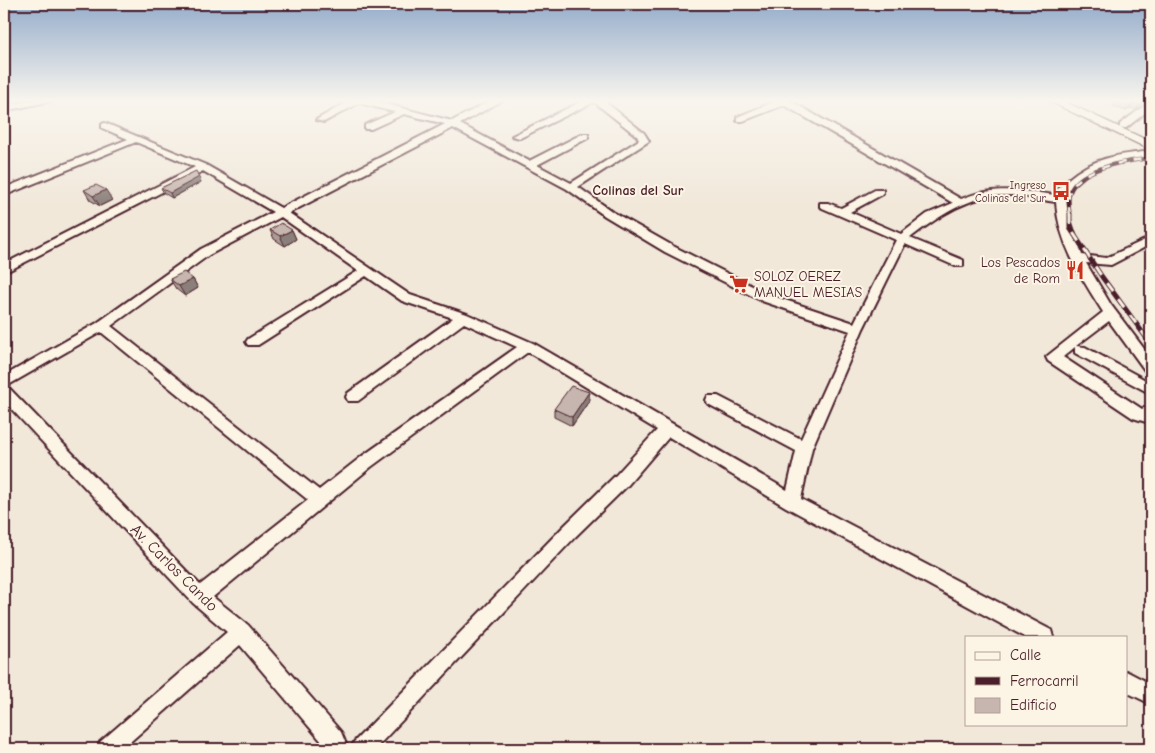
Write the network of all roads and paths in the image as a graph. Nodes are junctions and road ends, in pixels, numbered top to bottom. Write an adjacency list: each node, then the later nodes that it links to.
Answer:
1 (124, 135): 8 (street)
2 (428, 135): 19 (street)
3 (475, 135): 11 (street)
4 (641, 135): 13 (street)
5 (842, 135): 17 (street)
6 (1128, 135): 9 (main road)
7 (585, 136): 11 (street)
8 (134, 140): 12 (street); 14 (street)
9 (1151, 146)
10 (1151, 154): 16 (street)
11 (531, 164): 13 (street)
12 (203, 167): 19 (street); 25 (street)
13 (571, 187): 30 (street)
14 (4, 192)
15 (879, 192): 20 (street)
16 (1060, 199): 17 (street); 23 (street)
17 (959, 202): 21 (street)
18 (824, 205): 20 (street)
19 (280, 212): 26 (street); 29 (street)
20 (842, 212): 21 (street)
21 (903, 238): 24 (street); 30 (street)
22 (1151, 240): 23 (street)
23 (1079, 258): 27 (street)
24 (959, 263)
25 (4, 269)
26 (366, 271): 28 (street); 31 (street)
27 (1111, 313): 34 (street); 40 (street)
28 (463, 317): 32 (street); 38 (street)
29 (102, 326): 35 (street); 43 (street)
30 (857, 329): 42 (street)
31 (254, 342)
32 (528, 346): 41 (street); 43 (street)
33 (1080, 350): 36 (street)
34 (1151, 368)
35 (4, 382)
36 (1151, 389)
37 (4, 392): 45 (street, Av. Carlos Cando)
38 (353, 397)
39 (713, 400): 42 (street)
40 (1151, 410)
41 (668, 428): 44 (street); 52 (street)
42 (804, 448): 44 (street)
43 (320, 500): 45 (street)
44 (792, 502): 47 (street)
45 (199, 597): 46 (street, Av. Carlos Cando)
46 (241, 632): 50 (street); 51 (street, Av. Carlos Cando)
47 (1042, 636)
48 (1128, 682): 49 (street)
49 (1151, 694)
50 (107, 749)
51 (338, 749)
52 (361, 749)

